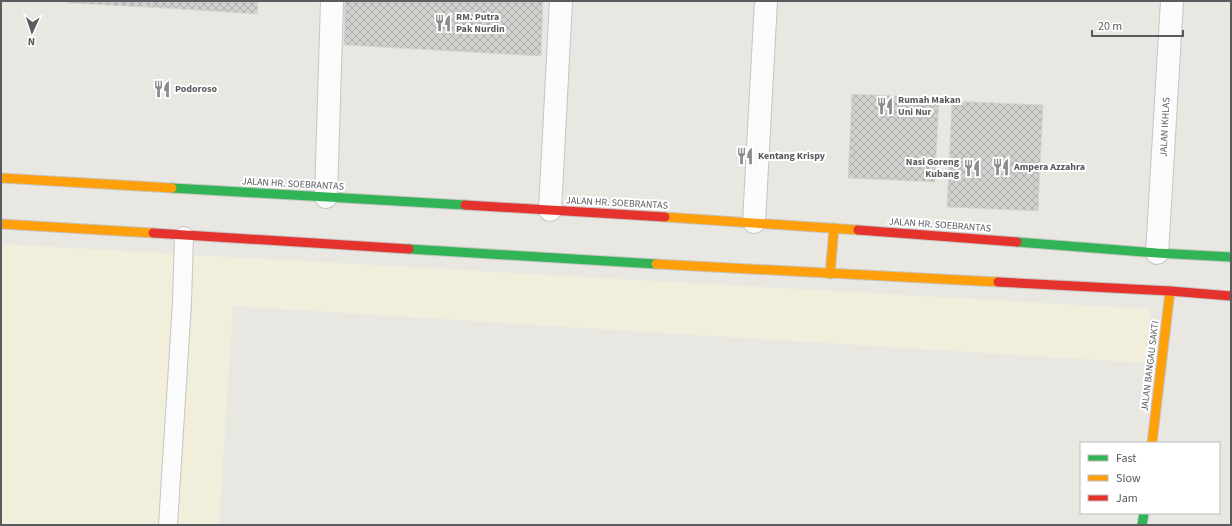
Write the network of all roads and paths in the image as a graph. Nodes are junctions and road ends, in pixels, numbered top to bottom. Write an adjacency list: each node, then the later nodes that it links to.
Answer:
1 (332, 1): 6 (street)
2 (561, 1): 7 (street)
3 (766, 1): 8 (street)
4 (1172, 1): 12 (street, JALAN IKHLAS)
5 (1, 178): 6 (main road, JALAN HR. SOEBRANTAS)
6 (326, 197): 7 (main road, JALAN HR. SOEBRANTAS)
7 (550, 210): 8 (main road, JALAN HR. SOEBRANTAS)
8 (754, 222): 10 (main road, JALAN HR. SOEBRANTAS)
9 (1, 224): 11 (main road)
10 (834, 228): 12 (main road, JALAN HR. SOEBRANTAS); 14 (main road)
11 (184, 236): 14 (main road); 19 (lane)
12 (1157, 253): 13 (main road, JALAN HR. SOEBRANTAS)
13 (1231, 257)
14 (830, 274): 15 (main road)
15 (1170, 291): 16 (main road); 17 (main road, JALAN BANGAU SAKTI)
16 (1231, 296)
17 (1152, 442)
18 (1144, 514): 20 (main road)
19 (168, 525)
20 (1142, 525)

